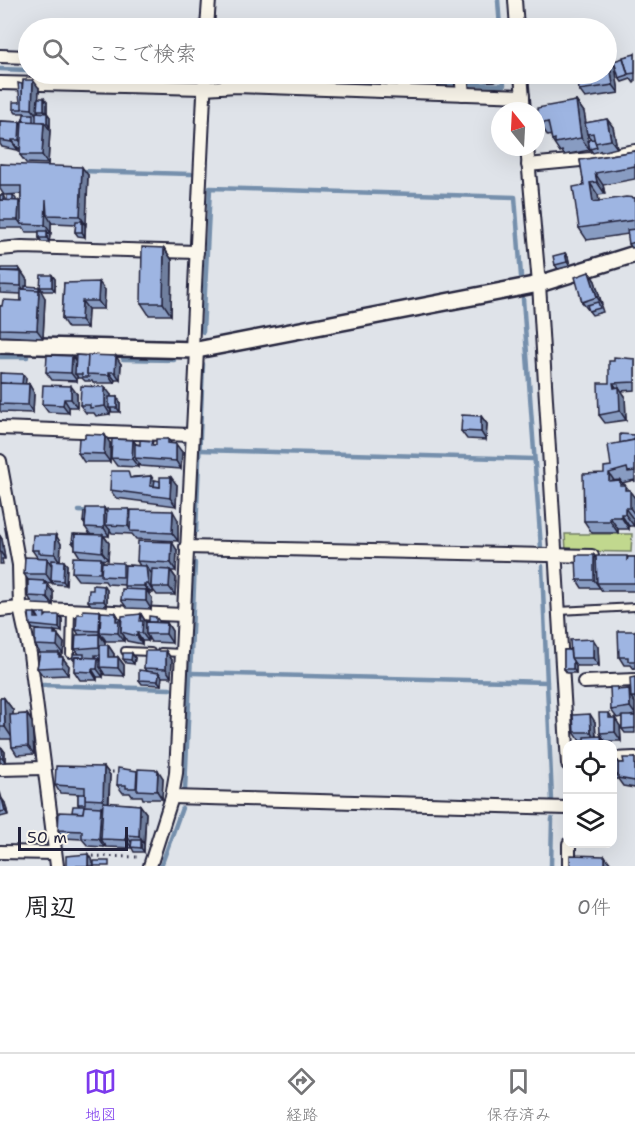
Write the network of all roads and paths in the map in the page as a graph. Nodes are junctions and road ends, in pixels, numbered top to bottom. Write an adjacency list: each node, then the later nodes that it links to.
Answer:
1 (209, 0): 3 (street)
2 (515, 0): 4 (street)
3 (208, 18)
4 (516, 18)
5 (0, 56): 6 (street)
6 (18, 57)
7 (0, 83): 8 (street)
8 (18, 83)
9 (204, 84): 20 (street)
10 (224, 84): 11 (street)
11 (387, 84)
12 (467, 84): 14 (street)
13 (522, 84): 14 (street)
14 (523, 96): 15 (street)
15 (523, 102)
16 (635, 151): 18 (street)
17 (528, 156): 18 (street)
18 (528, 165): 22 (street)
19 (0, 249): 20 (street)
20 (196, 252): 24 (street)
21 (635, 254): 22 (street)
22 (539, 284): 24 (street); 30 (street)
23 (0, 345): 24 (street)
24 (194, 350): 26 (street)
25 (0, 428): 26 (street)
26 (191, 435): 29 (street)
27 (0, 461): 28 (street)
28 (6, 523): 33 (street)
29 (186, 548): 30 (street); 37 (street)
30 (556, 556): 31 (street); 36 (street)
31 (601, 557)
32 (635, 607): 36 (lane)
33 (20, 608): 34 (street); 35 (street); 46 (street)
34 (0, 610)
35 (71, 610): 37 (street); 40 (lane)
36 (559, 611): 43 (street)
37 (183, 615): 39 (street)
38 (124, 651): 39 (lane)
39 (181, 653): 50 (street)
40 (70, 654)
41 (635, 680): 42 (street)
42 (584, 682)
43 (566, 740)
44 (635, 758): 45 (street)
45 (617, 759)
46 (44, 768): 47 (street); 54 (street)
47 (0, 769)
48 (104, 771): 49 (path)
49 (128, 772)
50 (172, 797): 51 (street); 55 (street)
51 (563, 808)
52 (569, 848): 56 (street)
53 (0, 852): 54 (street)
54 (56, 858): 55 (path)
55 (152, 861)
56 (569, 866)

